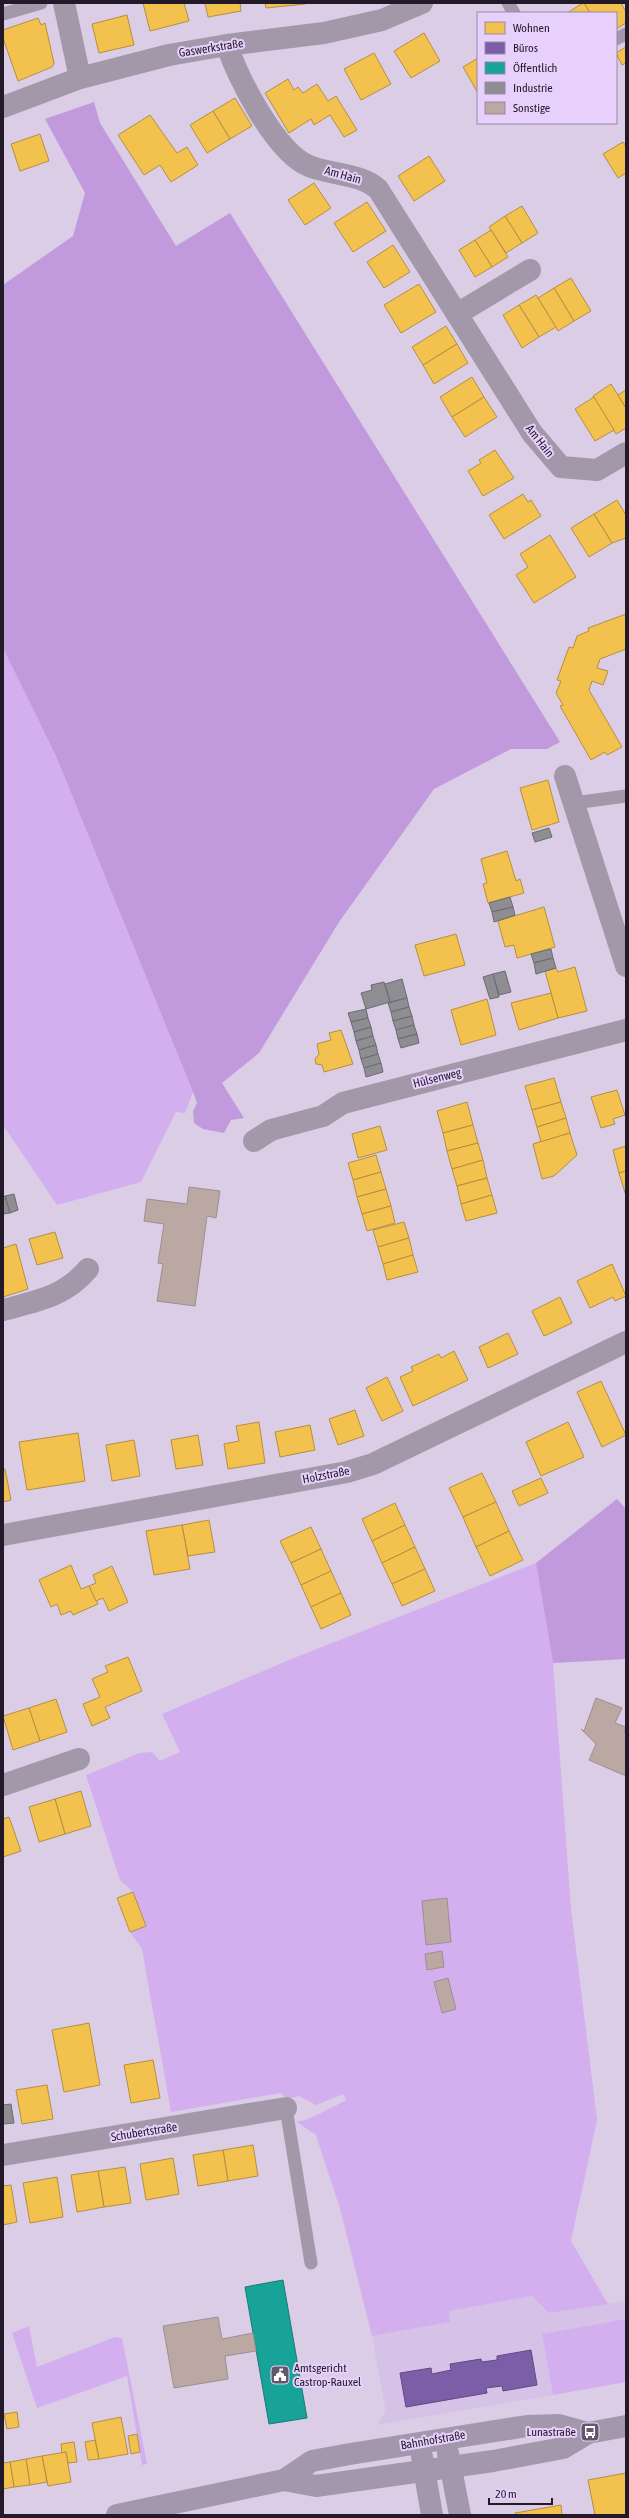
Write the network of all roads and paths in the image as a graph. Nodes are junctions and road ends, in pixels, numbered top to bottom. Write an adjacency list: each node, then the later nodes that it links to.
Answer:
1 (41, 3): 6 (lane)
2 (64, 3): 8 (street)
3 (422, 3): 7 (street, Gaswerkstraße)
4 (508, 3): 5 (lane)
5 (513, 12)
6 (3, 14)
7 (227, 44): 8 (street, Gaswerkstraße); 11 (street, Am Hain)
8 (80, 78): 9 (street, Gaswerkstraße)
9 (3, 107)
10 (530, 270): 11 (street)
11 (457, 314): 12 (street, Am Hain)
12 (626, 453)
13 (565, 776): 15 (street)
14 (626, 796): 15 (lane)
15 (574, 803): 16 (street)
16 (626, 966)
17 (626, 1030): 18 (street, Hülsenweg)
18 (254, 1141)
19 (88, 1269): 20 (street)
20 (3, 1310)
21 (626, 1342): 22 (street, Holzstraße)
22 (3, 1535)
23 (79, 1759): 24 (street)
24 (3, 1785)
25 (286, 2108): 26 (street, Schubertstraße); 27 (lane)
26 (3, 2155)
27 (311, 2263)
28 (626, 2426): 29 (main road, Bahnhofstraße)
29 (588, 2433): 30 (main road, Bahnhofstraße); 32 (main road, Bahnhofstraße)
30 (446, 2438): 31 (main road, Bahnhofstraße); 32 (main road)
31 (419, 2442): 33 (main road); 34 (main road, Bahnhofstraße)
32 (451, 2468): 33 (main road, Bahnhofstraße); 37 (main road)
33 (424, 2471): 34 (main road, Bahnhofstraße); 36 (main road)
34 (284, 2480): 35 (main road, Bahnhofstraße)
35 (117, 2515)
36 (432, 2515)
37 (460, 2515)

